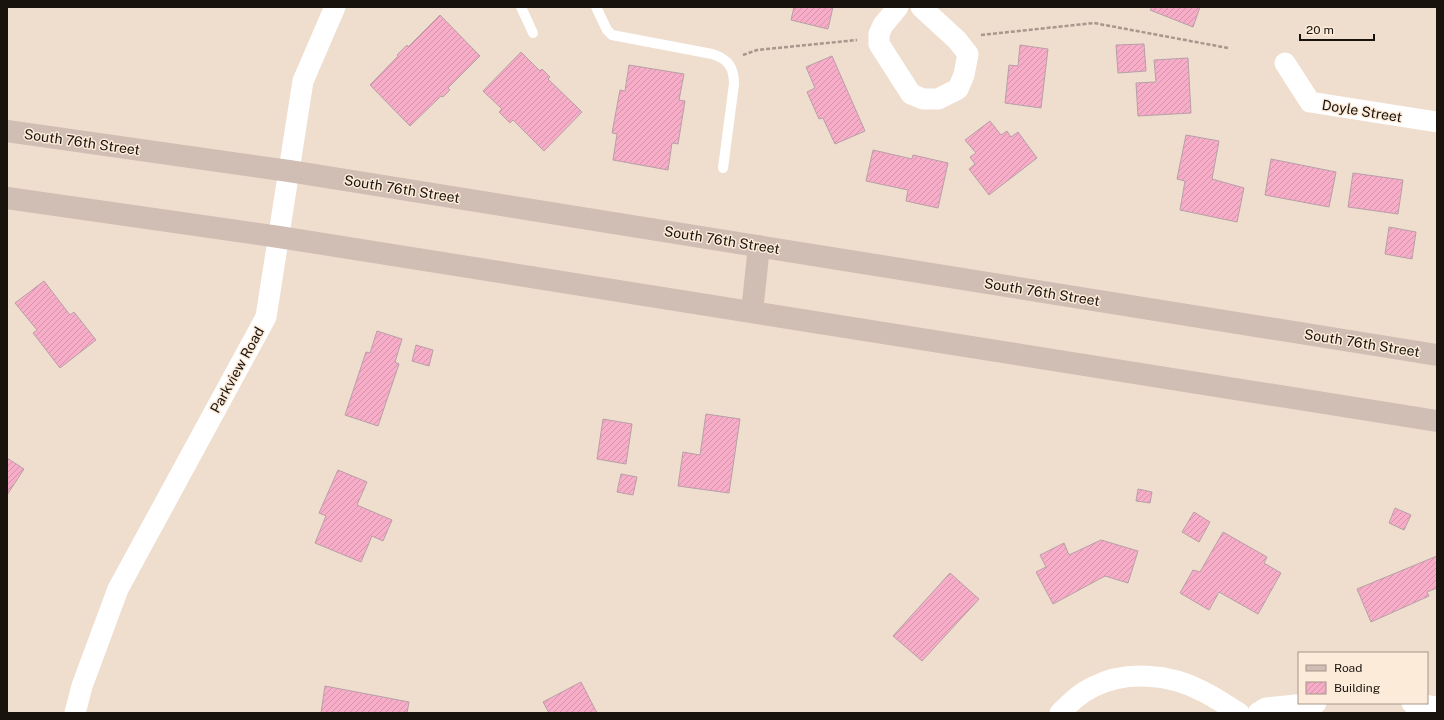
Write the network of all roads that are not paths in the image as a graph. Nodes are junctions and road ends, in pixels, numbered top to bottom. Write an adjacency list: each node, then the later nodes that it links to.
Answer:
1 (335, 7): 11 (street, Parkview Road)
2 (521, 7): 6 (lane)
3 (596, 7): 10 (lane)
4 (898, 7): 5 (street)
5 (921, 7)
6 (533, 33)
7 (1285, 63): 8 (street, Doyle Street)
8 (1437, 122)
9 (7, 131): 11 (main road, South 76th Street)
10 (723, 168)
11 (289, 171): 13 (street, Parkview Road); 14 (main road, South 76th Street)
12 (7, 198): 13 (main road)
13 (279, 237): 15 (main road); 21 (street, Parkview Road)
14 (759, 246): 15 (main road); 16 (main road, South 76th Street)
15 (752, 312): 17 (main road)
16 (1437, 355)
17 (1437, 420)
18 (1306, 704): 24 (street)
19 (1418, 704): 20 (street)
20 (1437, 707)
21 (75, 713)
22 (1060, 713): 23 (street)
23 (1239, 713)
24 (1258, 713)

